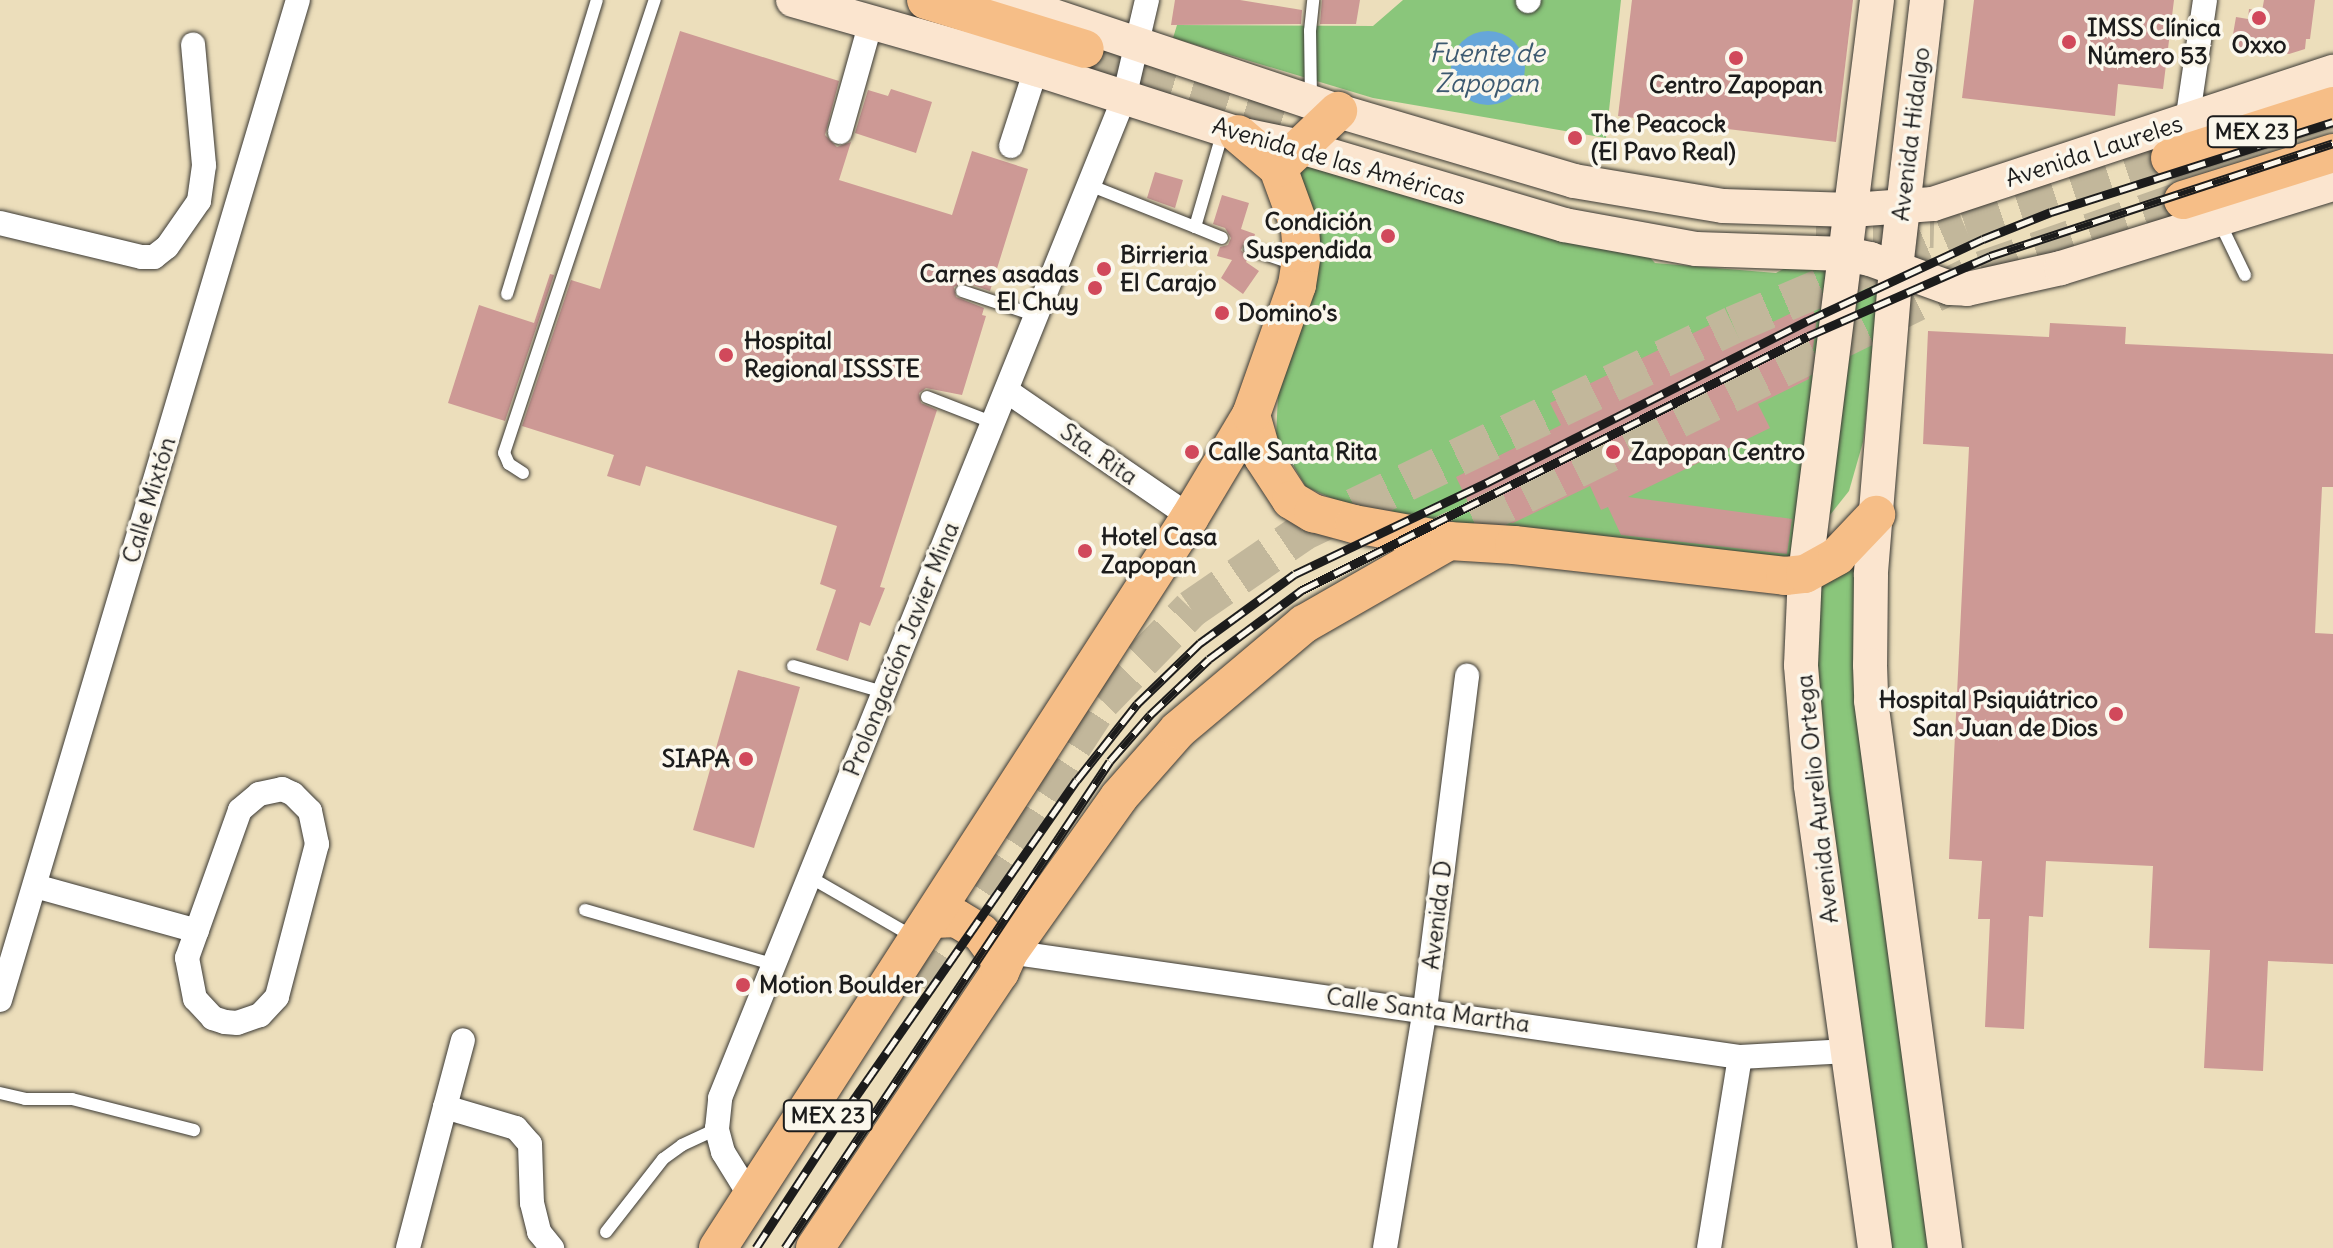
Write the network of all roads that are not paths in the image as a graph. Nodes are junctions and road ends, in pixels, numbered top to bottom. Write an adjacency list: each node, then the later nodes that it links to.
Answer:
1 (298, 0): 58 (street, Calle Mixtón)
2 (597, 0): 43 (lane)
3 (655, 0): 49 (lane)
4 (793, 0): 12 (main road, Avenida de las Américas)
5 (926, 0): 15 (main road)
6 (1006, 0): 14 (main road, Avenida de las Américas)
7 (1147, 0): 14 (street, Prolongación Javier Mina)
8 (1313, 0): 19 (lane)
9 (1877, 0): 32 (main road, Avenida Hidalgo)
10 (1927, 0): 31 (main road, Avenida Hidalgo)
11 (2205, 0): 21 (street)
12 (871, 22): 16 (main road, Avenida de las Américas); 22 (street)
13 (193, 44): 34 (street)
14 (1139, 45): 18 (street, Prolongación Javier Mina); 19 (main road, Avenida de las Américas)
15 (1085, 49)
16 (1036, 69): 18 (main road, Avenida de las Américas); 24 (street)
17 (2333, 72): 21 (main road, Avenida Laureles)
18 (1124, 98): 23 (main road, Avenida de las Américas); 29 (street, Prolongación Javier Mina)
19 (1325, 106): 26 (main road); 32 (main road, Avenida de las Américas)
20 (2333, 106): 27 (main road, Avenida Laureles / MEX 23)
21 (2187, 122): 31 (main road, Avenida Laureles)
22 (840, 132)
23 (1231, 132): 26 (main road); 35 (lane)
24 (1011, 146)
25 (2333, 153): 30 (main road, MEX 23)
26 (1290, 157): 38 (main road, Avenida de las Américas); 39 (main road)
27 (2170, 158)
28 (2333, 184): 33 (main road)
29 (1089, 185): 35 (lane); 44 (street, Prolongación Javier Mina)
30 (2183, 200)
31 (1902, 209): 32 (main road, Avenida Laureles); 40 (main road, Avenida Hidalgo)
32 (1852, 210): 38 (main road, Avenida Hidalgo)
33 (2219, 221): 40 (main road); 41 (lane)
34 (0, 223)
35 (1195, 227): 36 (lane)
36 (1222, 238)
37 (1250, 249): 39 (lane)
38 (1846, 254): 40 (main road, Avenida de las Américas); 53 (main road, Avenida Aurelio Ortega)
39 (1300, 266): 47 (main road)
40 (1896, 268): 50 (main road)
41 (2245, 275)
42 (962, 291): 44 (lane)
43 (507, 294)
44 (1037, 316): 45 (street, Prolongación Javier Mina)
45 (1007, 391): 48 (street, Prolongación Javier Mina); 51 (street, Sta. Rita)
46 (927, 397): 48 (lane)
47 (1251, 415): 51 (main road); 52 (main road)
48 (994, 423): 56 (street, Prolongación Javier Mina)
49 (523, 473)
50 (1876, 515): 53 (main road); 86 (main road)
51 (1190, 517): 60 (main road)
52 (1449, 541): 53 (main road); 62 (main road)
53 (1805, 574): 69 (main road, Avenida Aurelio Ortega)
54 (793, 666): 56 (lane)
55 (1467, 676): 66 (street, Avenida D)
56 (883, 692): 57 (street, Prolongación Javier Mina)
57 (808, 876): 60 (lane); 63 (street, Prolongación Javier Mina)
58 (35, 886): 61 (street); 65 (street, Calle Mixtón)
59 (585, 910): 63 (lane)
60 (926, 929): 62 (main road); 75 (main road)
61 (197, 931): 61 (street)
62 (1005, 962): 66 (street, Calle Santa Martha); 82 (main road)
63 (772, 964): 73 (street, Prolongación Javier Mina)
64 (917, 984): 80 (main road, MEX 23)
65 (0, 1000)
66 (1425, 1009): 70 (street, Calle Santa Martha); 83 (street, Avenida D)
67 (956, 1010): 81 (main road, MEX 23)
68 (463, 1040): 72 (street)
69 (1848, 1051): 70 (street, Calle Santa Martha); 85 (main road, Avenida Aurelio Ortega)
70 (1740, 1057): 84 (street)
71 (0, 1093): 74 (lane)
72 (445, 1107): 77 (street); 78 (street)
73 (717, 1129): 75 (street, Prolongación Javier Mina); 76 (lane)
74 (194, 1130)
75 (752, 1199): 79 (main road)
76 (606, 1232)
77 (408, 1248)
78 (552, 1248)
79 (718, 1248)
80 (739, 1248)
81 (801, 1248)
82 (815, 1248)
83 (1385, 1248)
84 (1709, 1248)
85 (1875, 1248)
86 (1945, 1248)

